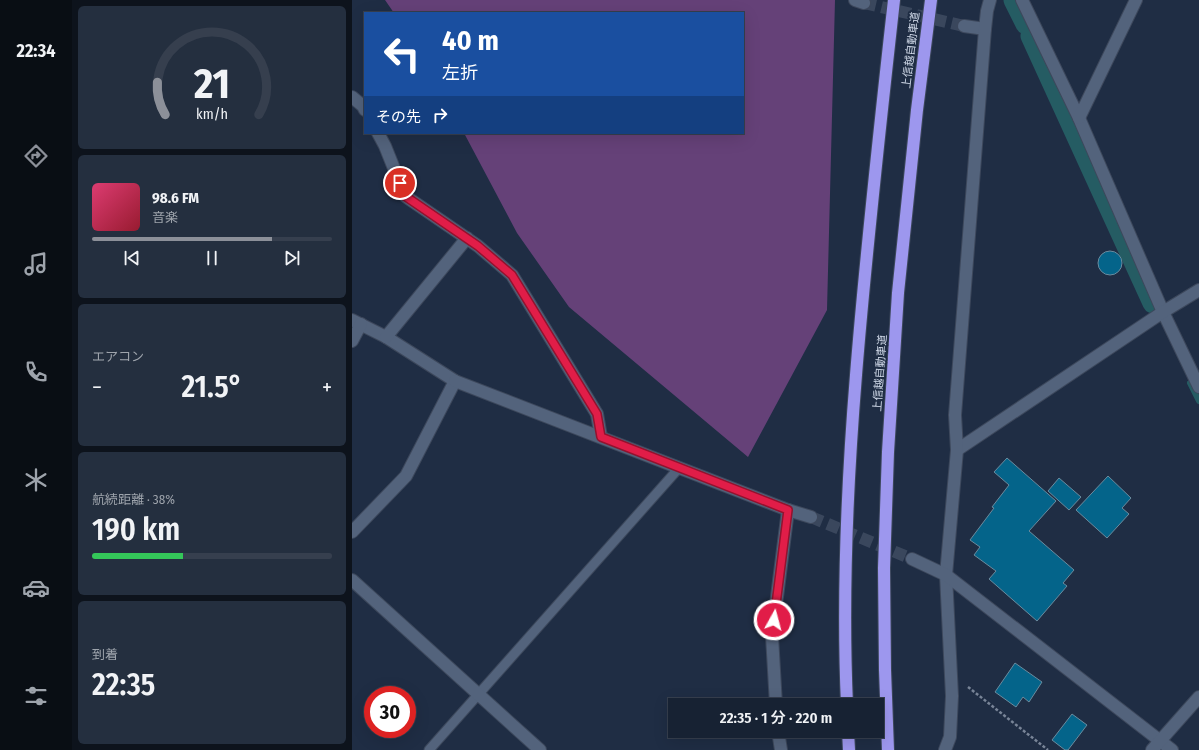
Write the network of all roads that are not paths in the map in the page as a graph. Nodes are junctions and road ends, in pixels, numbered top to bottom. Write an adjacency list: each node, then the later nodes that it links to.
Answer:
1 (894, 0): 32 (highway, 上信越自動車道)
2 (931, 0): 40 (highway, 上信越自動車道)
3 (990, 0): 7 (street)
4 (1022, 0): 10 (street)
5 (1136, 0): 10 (street)
6 (964, 26): 7 (street)
7 (986, 29): 21 (street)
8 (352, 97): 9 (street)
9 (364, 108)
10 (1079, 118): 14 (street)
11 (379, 134): 12 (street)
12 (467, 238): 16 (street); 20 (street)
13 (1199, 290): 14 (street)
14 (1163, 312): 19 (street); 21 (street)
15 (356, 322): 16 (street); 17 (street)
16 (386, 337): 18 (street)
17 (352, 341)
18 (455, 381): 20 (street); 25 (street)
19 (1199, 387)
20 (601, 437): 22 (street)
21 (957, 450): 27 (street)
22 (679, 468): 23 (street); 29 (lane)
23 (788, 510): 24 (street); 31 (street)
24 (811, 517)
25 (352, 532)
26 (912, 559): 27 (street)
27 (946, 575): 35 (street); 41 (street)
28 (352, 580): 29 (street)
29 (478, 694): 36 (lane); 37 (street)
30 (1199, 697): 35 (street)
31 (776, 698)
32 (847, 698)
33 (779, 738): 38 (street)
34 (848, 738): 39 (highway)
35 (1156, 746): 42 (street)
36 (429, 750)
37 (540, 750)
38 (781, 750)
39 (849, 750)
40 (888, 750)
41 (945, 750)
42 (1172, 750)

